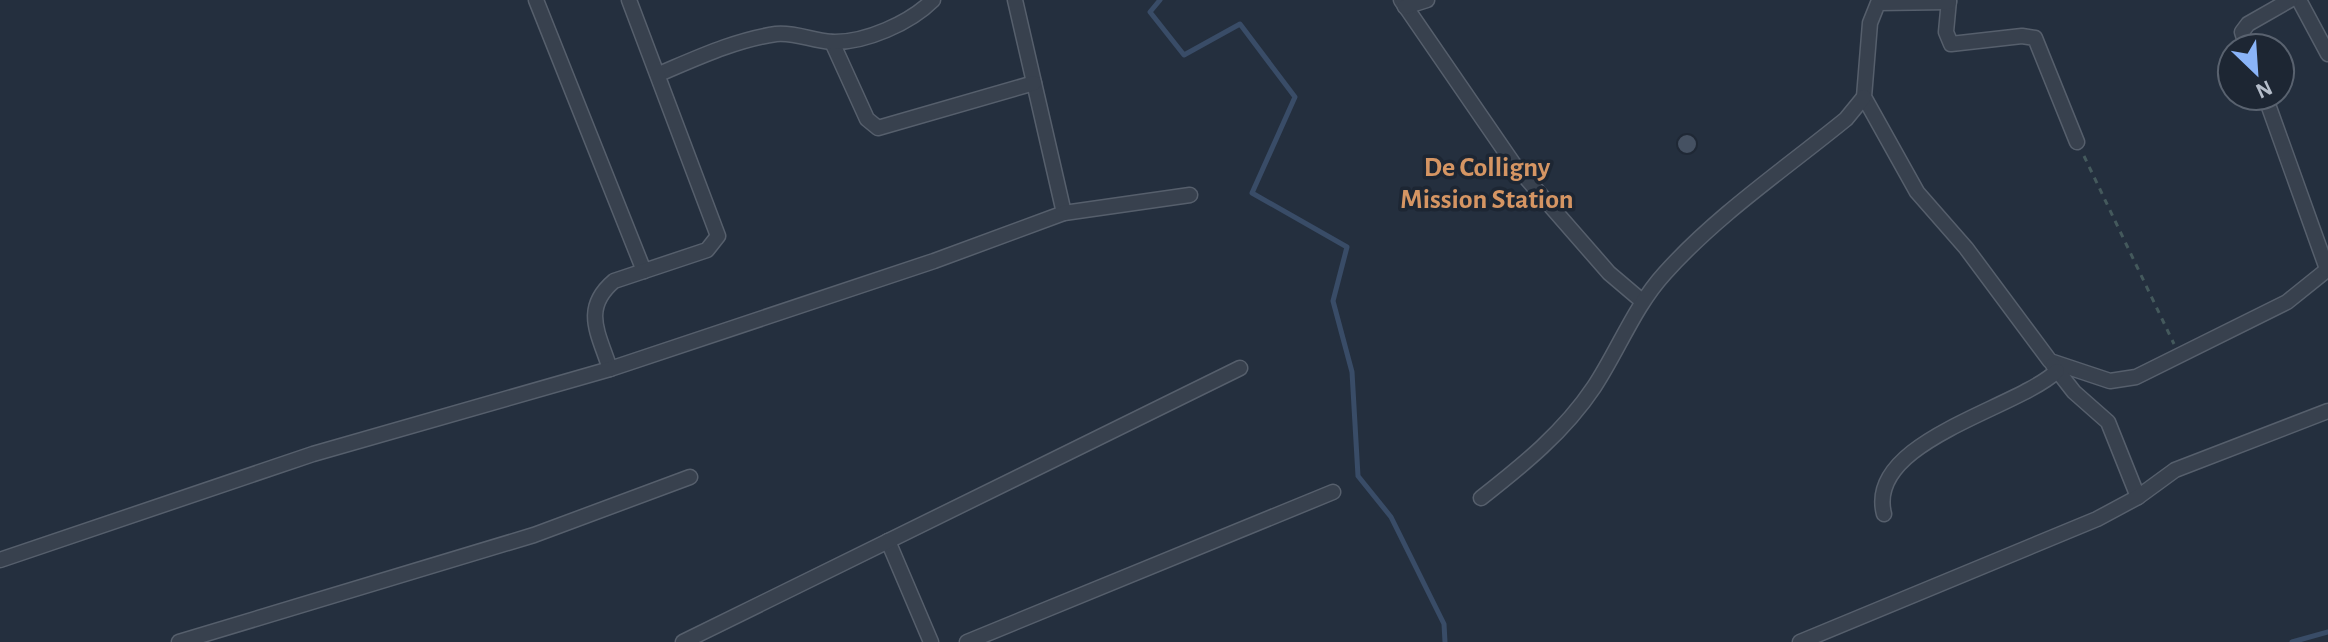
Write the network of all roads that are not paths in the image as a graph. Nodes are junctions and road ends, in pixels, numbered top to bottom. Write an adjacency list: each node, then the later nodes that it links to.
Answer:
1 (536, 0): 21 (street)
2 (629, 0): 13 (street)
3 (933, 0): 11 (street)
4 (1015, 0): 14 (street)
5 (1427, 0): 9 (street)
6 (2290, 0): 10 (street)
7 (2299, 0): 12 (street)
8 (1949, 1): 15 (street); 17 (street)
9 (1403, 3): 22 (street)
10 (2242, 32)
11 (832, 42): 13 (street); 14 (street)
12 (2328, 54)
13 (659, 74): 21 (street)
14 (1034, 83): 19 (street)
15 (1864, 97): 22 (street); 23 (street)
16 (2271, 112): 20 (street)
17 (2077, 142)
18 (1190, 195): 19 (street)
19 (1064, 213): 25 (street)
20 (2328, 269): 23 (street)
21 (644, 271): 25 (street)
22 (1642, 301): 30 (street)
23 (2054, 366): 29 (street); 31 (street)
24 (1240, 368): 32 (street)
25 (610, 369): 33 (street)
26 (2328, 411): 29 (street)
27 (690, 477): 34 (street)
28 (1333, 492): 37 (street)
29 (2138, 497): 38 (street)
30 (1481, 498)
31 (1884, 514)
32 (888, 541): 35 (street); 36 (street)
33 (0, 560)
34 (179, 642)
35 (683, 642)
36 (931, 642)
37 (967, 642)
38 (1800, 642)

